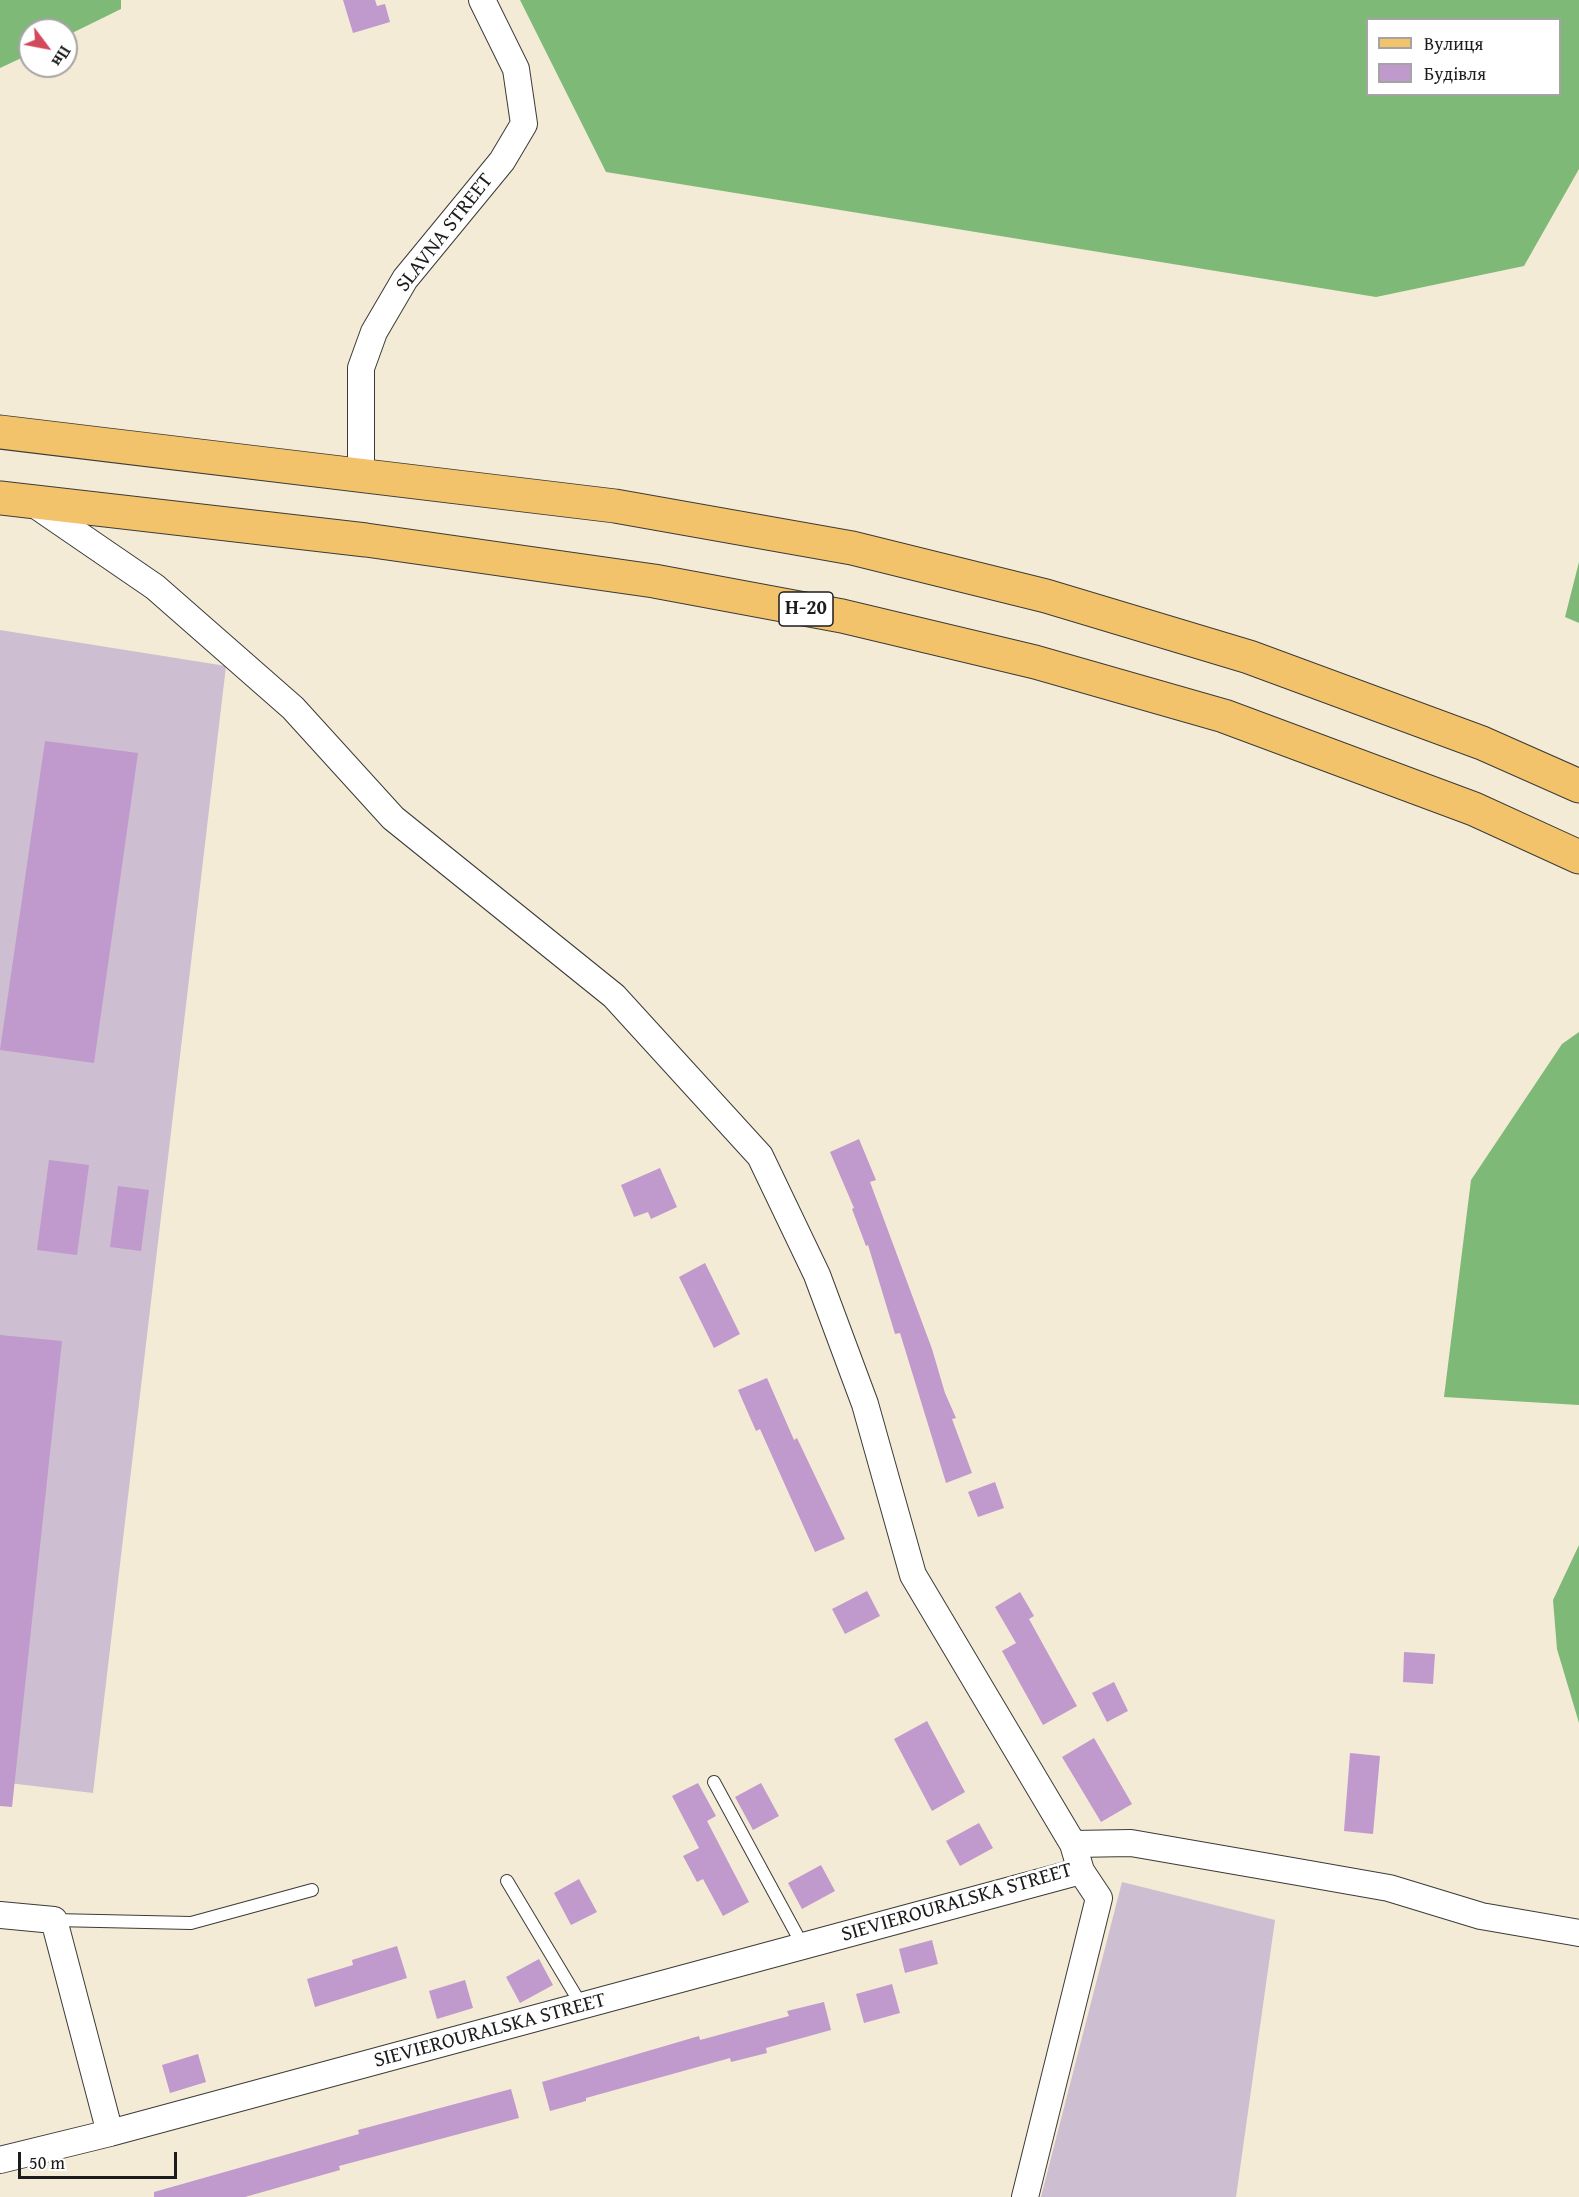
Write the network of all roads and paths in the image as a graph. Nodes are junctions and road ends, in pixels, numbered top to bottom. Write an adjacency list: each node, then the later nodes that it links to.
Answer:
1 (482, 0): 3 (street, SLAVNA STREET)
2 (0, 432): 3 (main road)
3 (361, 474): 5 (main road)
4 (15, 500): 6 (main road, Н-20); 8 (street, SIEVIEROURALSKA STREET)
5 (1579, 786)
6 (1579, 857)
7 (714, 1782): 15 (lane)
8 (1073, 1844): 9 (street, SIEVIEROURALSKA STREET); 14 (street)
9 (1081, 1871): 15 (street, SIEVIEROURALSKA STREET); 19 (street)
10 (507, 1881): 16 (lane)
11 (312, 1890): 13 (lane)
12 (0, 1915): 13 (street)
13 (54, 1920): 17 (street)
14 (1579, 1933)
15 (803, 1946): 16 (street, SIEVIEROURALSKA STREET)
16 (582, 2006): 17 (street, SIEVIEROURALSKA STREET)
17 (110, 2133): 18 (street, SIEVIEROURALSKA STREET)
18 (0, 2160)
19 (1025, 2197)

